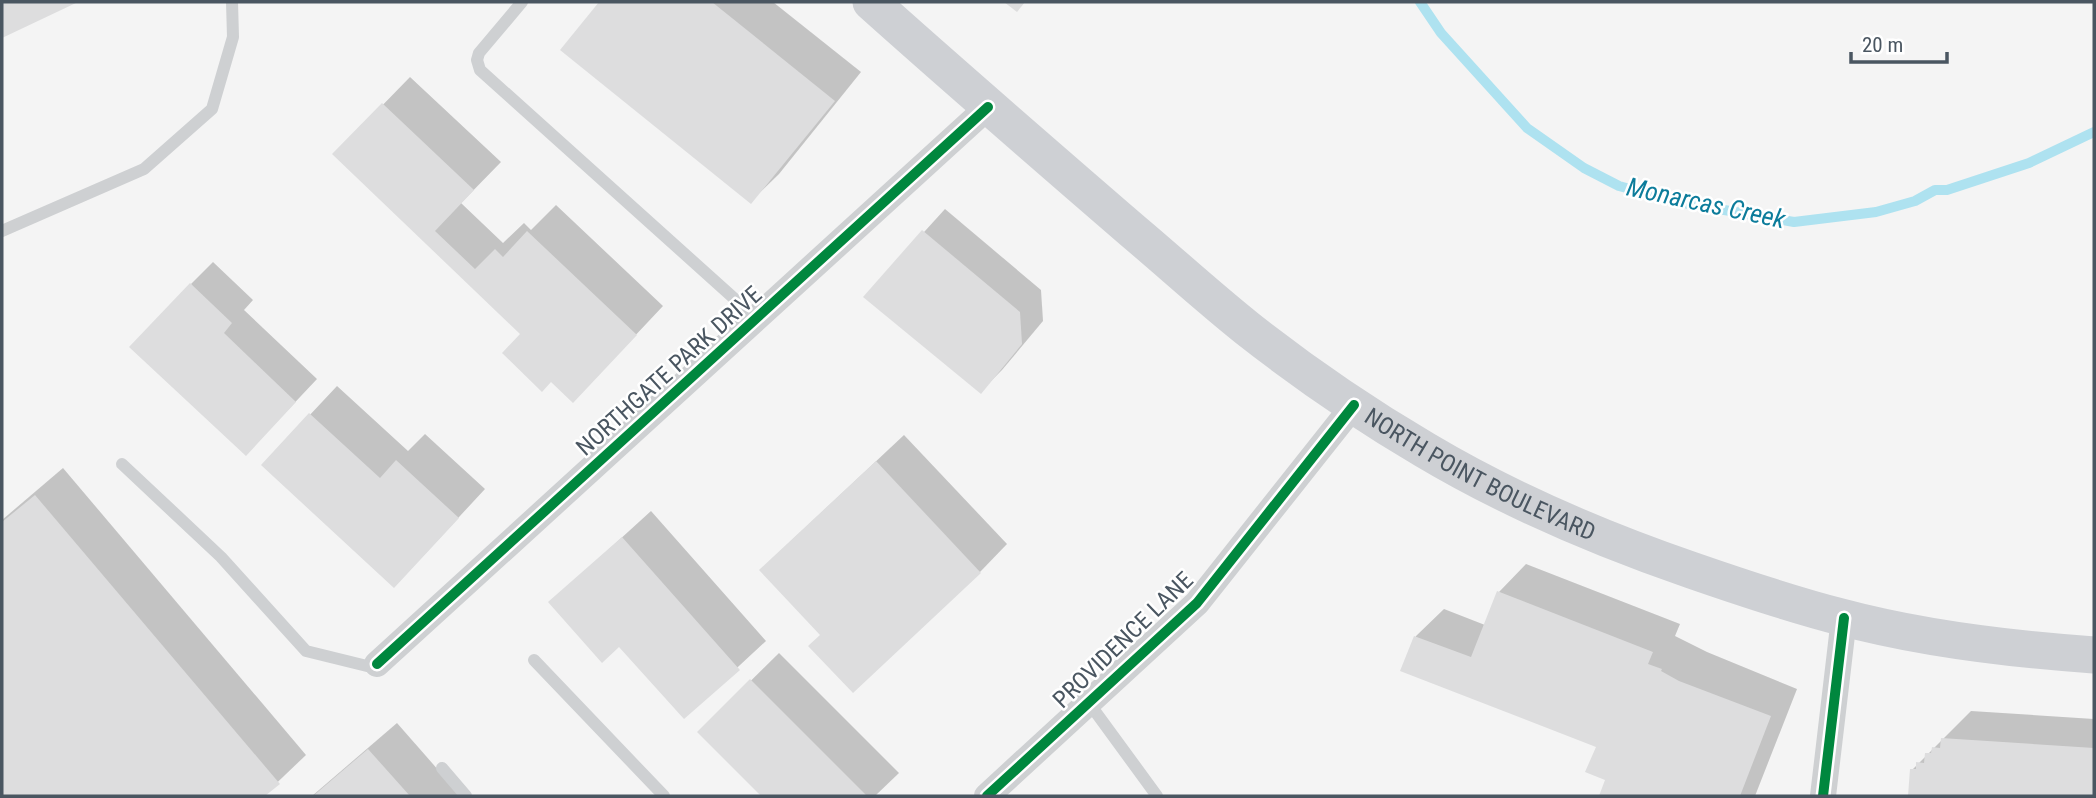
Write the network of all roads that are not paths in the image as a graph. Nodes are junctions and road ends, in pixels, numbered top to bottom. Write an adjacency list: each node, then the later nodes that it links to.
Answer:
1 (232, 2): 5 (lane)
2 (522, 2): 6 (lane)
3 (871, 2): 4 (main road, NORTH POINT BOULEVARD)
4 (988, 107): 6 (street, NORTHGATE PARK DRIVE); 7 (main road, NORTH POINT BOULEVARD)
5 (2, 231)
6 (758, 318): 12 (street, NORTHGATE PARK DRIVE)
7 (1354, 405): 9 (main road, NORTH POINT BOULEVARD); 13 (street, PROVIDENCE LANE)
8 (122, 464): 12 (lane)
9 (1844, 618): 10 (main road, NORTH POINT BOULEVARD); 19 (street)
10 (2094, 655)
11 (534, 660): 16 (lane)
12 (377, 664)
13 (1089, 703): 17 (street, PROVIDENCE LANE); 18 (lane)
14 (442, 768): 15 (lane)
15 (466, 796)
16 (664, 796)
17 (987, 796)
18 (1157, 796)
19 (1823, 796)

